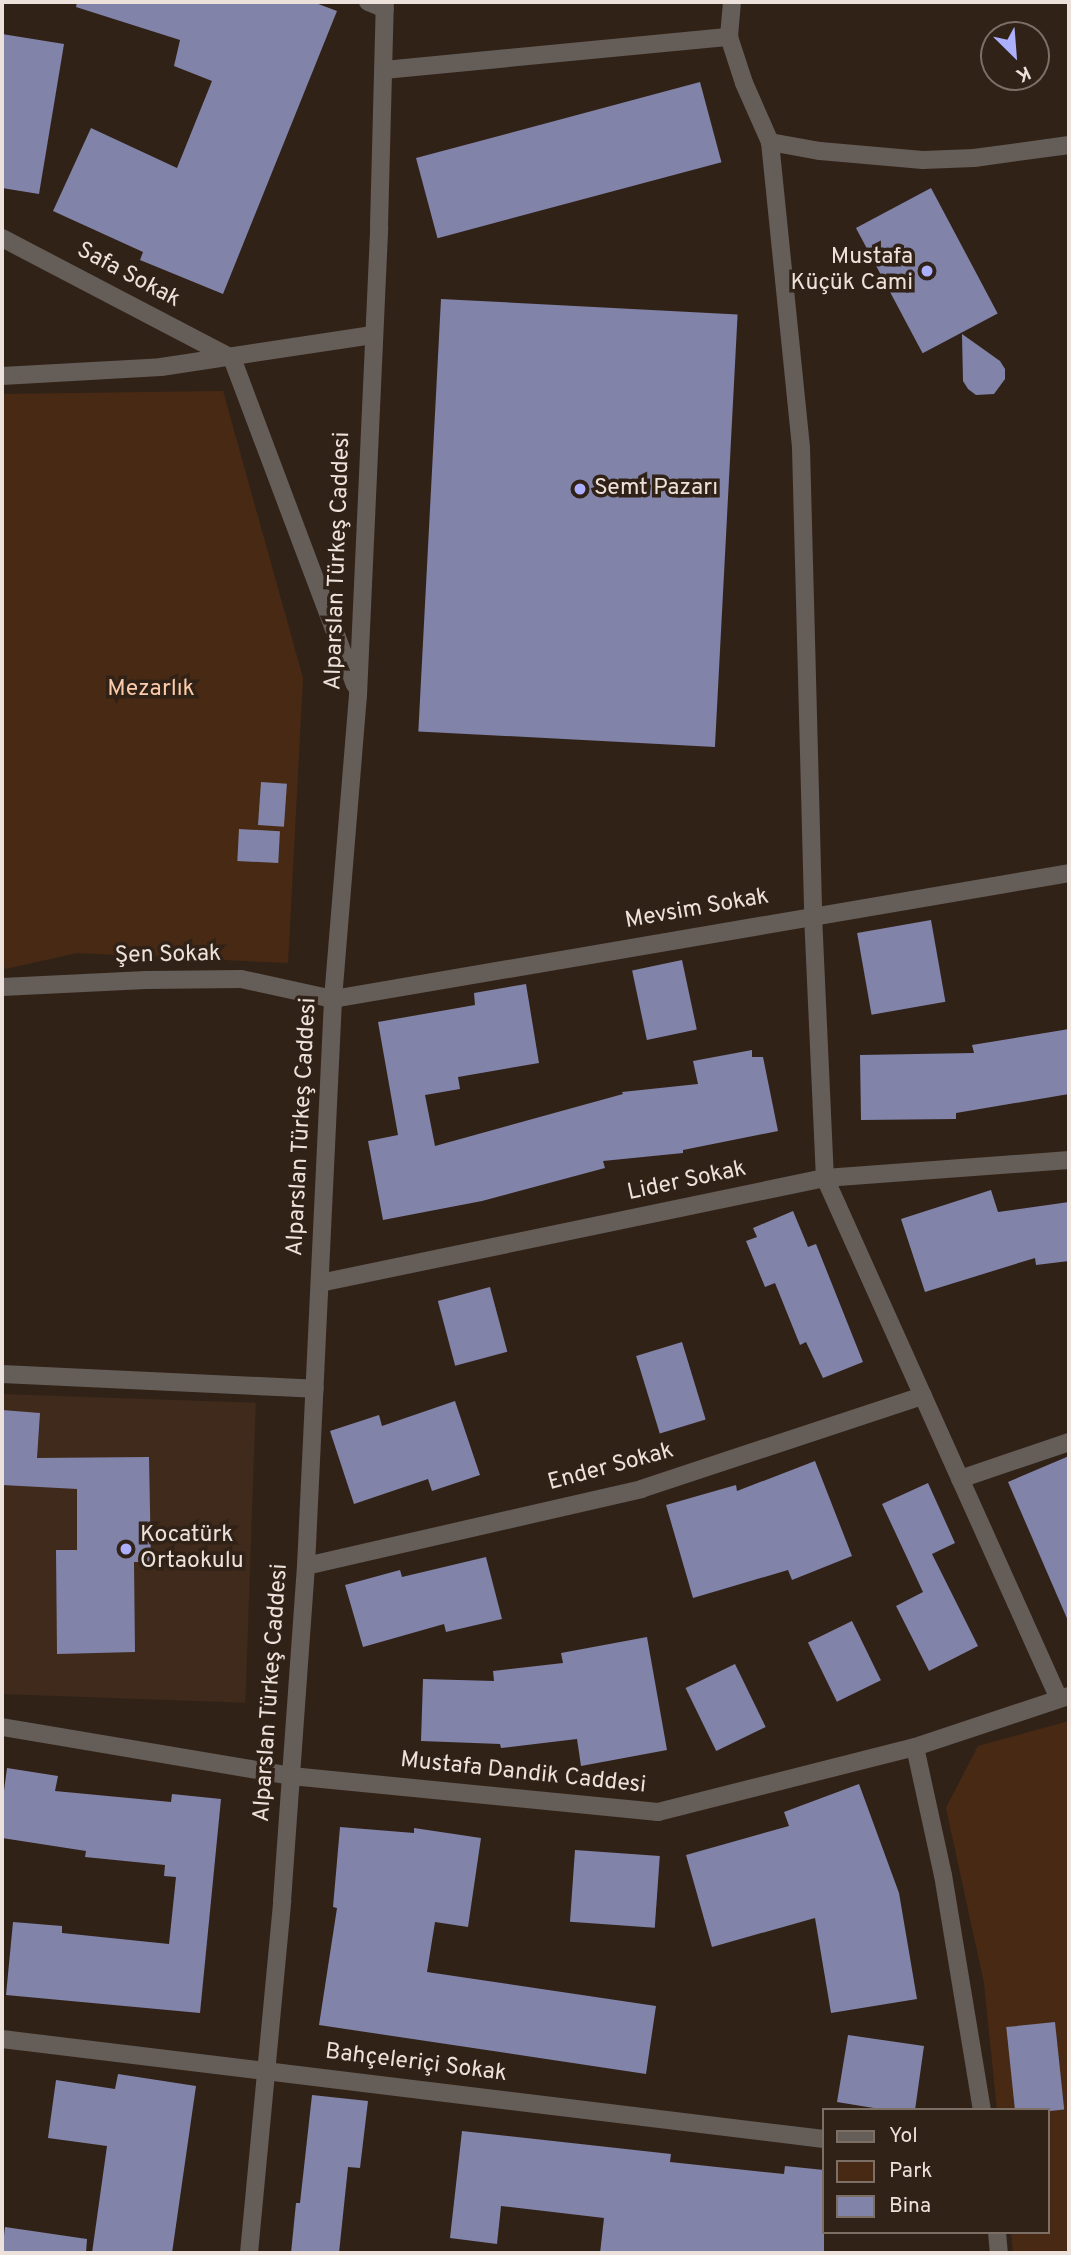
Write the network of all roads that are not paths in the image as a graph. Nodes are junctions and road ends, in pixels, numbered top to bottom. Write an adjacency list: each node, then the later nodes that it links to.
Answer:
1 (732, 2): 3 (street)
2 (379, 4): 4 (street, Alparslan Türkeş Caddesi)
3 (729, 37): 4 (street); 5 (street)
4 (384, 70): 8 (street, Alparslan Türkeş Caddesi)
5 (770, 142): 6 (street); 13 (street)
6 (1069, 145)
7 (2, 238): 9 (street, Safa Sokak)
8 (373, 335): 9 (street); 11 (street, Alparslan Türkeş Caddesi)
9 (232, 358): 10 (street); 11 (street)
10 (2, 376)
11 (358, 695): 15 (street, Alparslan Türkeş Caddesi)
12 (1069, 873): 13 (street, Mevsim Sokak)
13 (813, 915): 15 (street, Mevsim Sokak); 17 (street)
14 (2, 987): 15 (street, Şen Sokak)
15 (333, 999): 18 (street, Alparslan Türkeş Caddesi)
16 (1069, 1160): 17 (street, Lider Sokak)
17 (825, 1178): 18 (street, Lider Sokak); 21 (street)
18 (320, 1283): 20 (street, Alparslan Türkeş Caddesi)
19 (2, 1374): 20 (street)
20 (315, 1390): 24 (street, Alparslan Türkeş Caddesi)
21 (923, 1396): 23 (street); 24 (street, Ender Sokak)
22 (1069, 1442): 23 (street)
23 (960, 1479): 25 (street)
24 (306, 1566): 28 (street, Alparslan Türkeş Caddesi)
25 (1064, 1697): 27 (street, Mustafa Dandik Caddesi)
26 (2, 1727): 28 (street, Mustafa Dandik Caddesi)
27 (915, 1747): 28 (street, Mustafa Dandik Caddesi); 31 (street)
28 (291, 1776): 30 (street, Alparslan Türkeş Caddesi)
29 (2, 2039): 30 (street, Bahçeleriçi Sokak)
30 (266, 2071): 32 (street, Bahçeleriçi Sokak); 34 (street, Alparslan Türkeş Caddesi)
31 (982, 2108)
32 (822, 2139)
33 (997, 2234): 35 (street)
34 (249, 2253)
35 (999, 2253)

